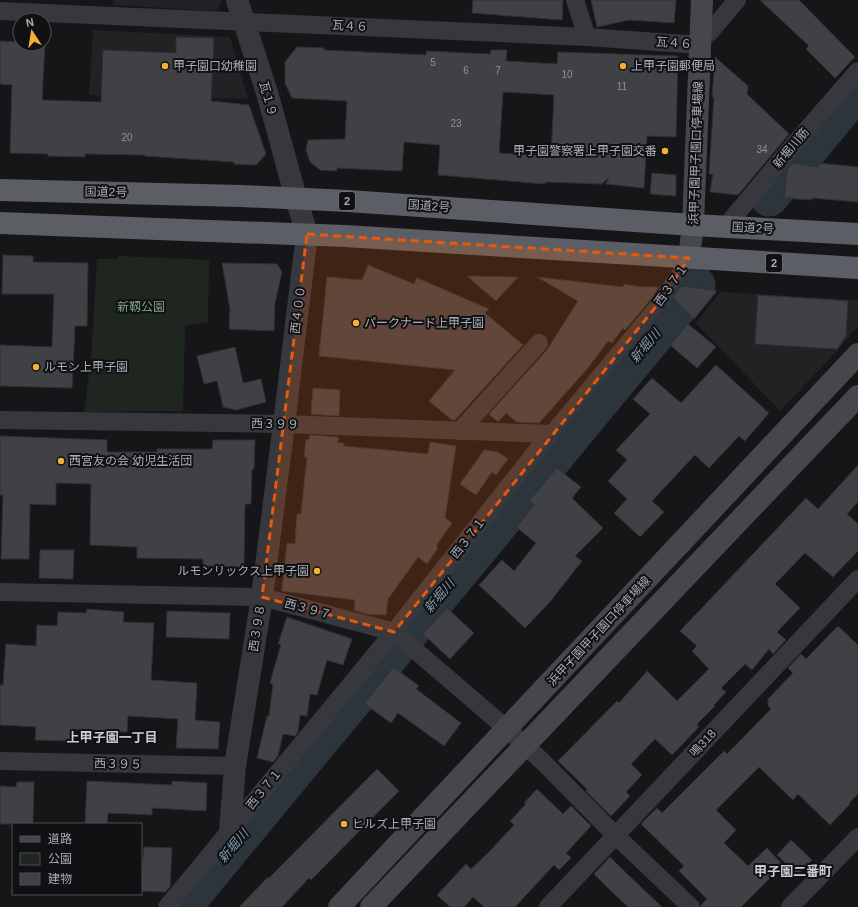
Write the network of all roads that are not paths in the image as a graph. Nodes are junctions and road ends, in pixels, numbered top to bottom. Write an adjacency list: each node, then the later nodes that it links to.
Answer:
1 (237, 0): 6 (street, 瓦１９)
2 (575, 0): 7 (street)
3 (702, 0): 8 (main road, 浜甲子園甲子園口停車場線)
4 (737, 0): 8 (street)
5 (0, 11): 6 (street, 瓦４６)
6 (244, 21): 7 (street, 瓦４６); 11 (street, 瓦１９)
7 (587, 37): 8 (street, 瓦４６)
8 (700, 41): 13 (main road, 浜甲子園甲子園口停車場線)
9 (858, 71): 14 (street, 新堀川筋)
10 (0, 190): 11 (highway, 国道2号 / 2)
11 (296, 198): 13 (highway, 国道2号 / 2); 15 (street, 西４００)
12 (0, 223): 15 (highway, 2)
13 (693, 224): 14 (highway, 国道2号 / 2); 17 (main road, 浜甲子園甲子園口停車場線)
14 (726, 226): 16 (highway, 国道2号 / 2)
15 (307, 234): 17 (highway, 2); 23 (street, 西４００)
16 (858, 234)
17 (690, 258): 18 (highway, 2); 25 (street, 西３７１)
18 (858, 268)
19 (539, 342): 24 (street)
20 (858, 354): 30 (main road, 浜甲子園甲子園口停車場線)
21 (858, 396): 31 (main road, 浜甲子園甲子園口停車場線)
22 (0, 420): 23 (street, 西３９９)
23 (284, 424): 24 (street, 西３９９); 28 (street, 西３９８)
24 (460, 431): 25 (street, 西３９９)
25 (550, 434): 29 (street, 西３７１)
26 (858, 579): 35 (street, 鳴318)
27 (0, 592): 28 (street, 西３９７)
28 (262, 597): 29 (street, 西３９７); 33 (street, 西３９８)
29 (398, 635): 30 (street, 西３９７); 34 (street, 西３７１)
30 (507, 729): 31 (street, 西３９７); 38 (main road, 浜甲子園甲子園口停車場線)
31 (525, 745): 35 (street, 西３９７); 39 (main road, 浜甲子園甲子園口停車場線)
32 (0, 761): 33 (street, 西３９５)
33 (235, 766): 34 (street, 西３９８)
34 (230, 831): 37 (street, 西３７１)
35 (616, 836): 40 (street, 鳴318); 41 (street, 西３９７)
36 (858, 837): 42 (street)
37 (167, 907)
38 (338, 907)
39 (371, 907)
40 (548, 907)
41 (690, 907)
42 (790, 907)

